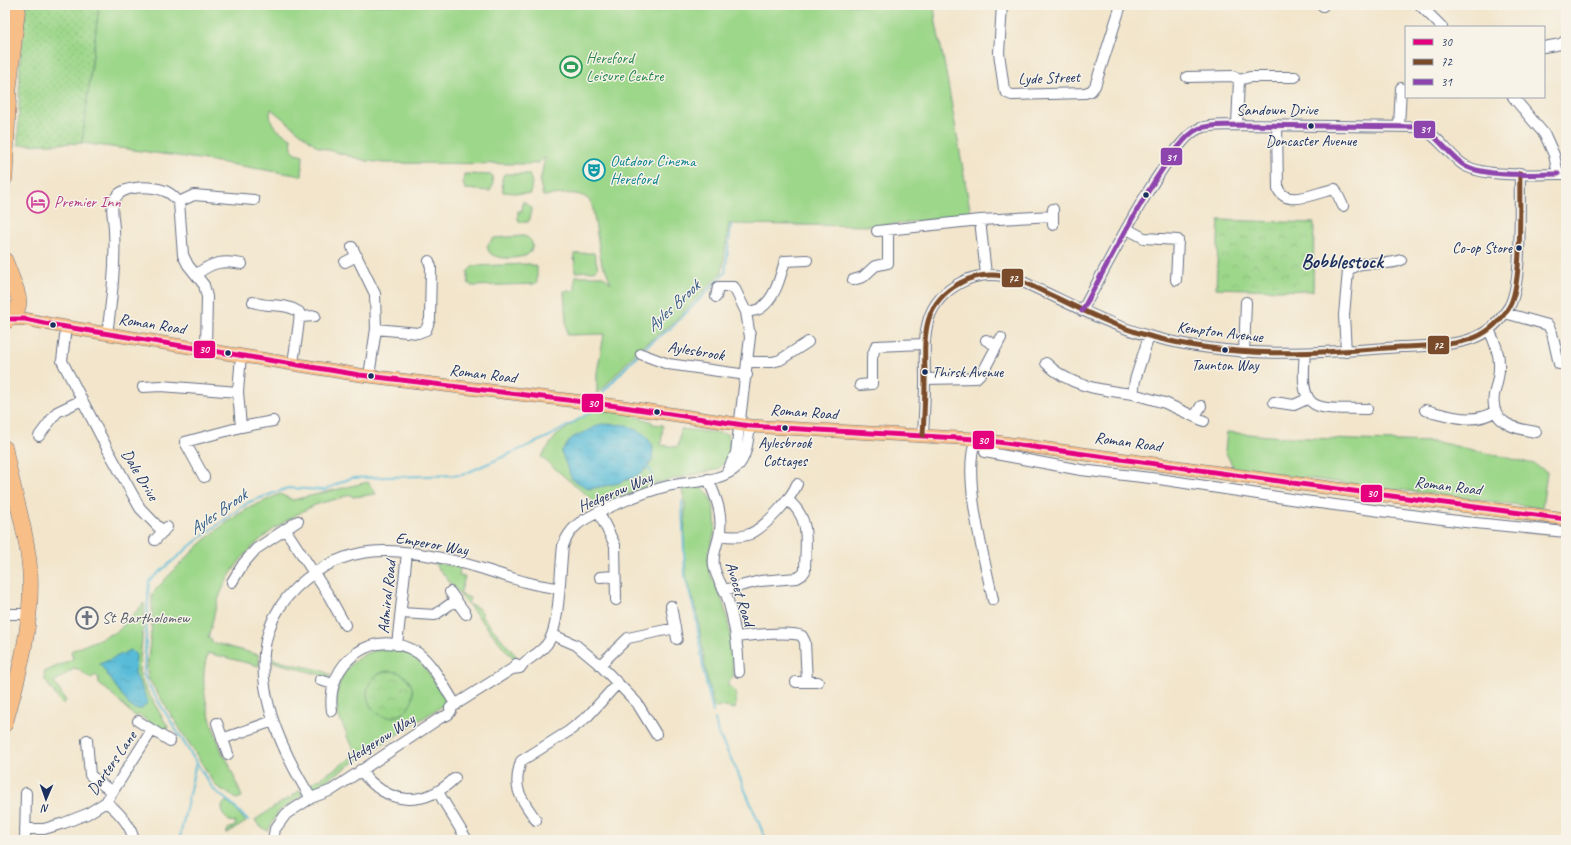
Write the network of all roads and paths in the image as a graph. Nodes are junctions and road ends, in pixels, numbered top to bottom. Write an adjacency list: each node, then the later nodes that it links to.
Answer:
1 (18, 5): 18 (highway)
2 (1002, 5): 3 (street, Lyde Street)
3 (1121, 5)
4 (1420, 5): 5 (street)
5 (1441, 26)
6 (1566, 40): 7 (street)
7 (1545, 47)
8 (1187, 77): 10 (street)
9 (1295, 77): 10 (street)
10 (1239, 80): 13 (street)
11 (1401, 88): 15 (street)
12 (1514, 98): 17 (street)
13 (1237, 125): 14 (street, Sandown Drive); 24 (street, Sandown Drive)
14 (1277, 125): 15 (street, Sandown Drive); 21 (street)
15 (1399, 126): 16 (street, Sandown Drive)
16 (1520, 173): 17 (street, Sandown Drive); 44 (street, Kempton Avenue)
17 (1562, 174)
18 (5, 178)
19 (254, 200): 20 (street)
20 (180, 202): 33 (street); 52 (street)
21 (1342, 206)
22 (1053, 217): 23 (street)
23 (980, 220): 25 (street); 34 (street)
24 (1127, 229): 36 (street); 42 (street, Sandown Drive)
25 (888, 230): 26 (street); 35 (street)
26 (877, 231)
27 (5, 260): 38 (highway)
28 (808, 260): 43 (street)
29 (1401, 260): 58 (street)
30 (429, 261): 50 (street)
31 (345, 262): 50 (street)
32 (242, 264): 33 (street)
33 (197, 274): 57 (street)
34 (986, 274): 42 (street, Kempton Avenue); 56 (street, Kempton Avenue)
35 (852, 280)
36 (1176, 280)
37 (5, 282): 38 (highway)
38 (17, 293): 47 (main road, Roman Road); 48 (highway)
39 (716, 297): 43 (street)
40 (253, 302): 46 (street)
41 (1246, 302): 59 (street)
42 (1082, 311): 53 (street, Kempton Avenue)
43 (746, 312): 63 (street)
44 (1505, 313): 51 (street, Kempton Avenue); 66 (street)
45 (315, 316): 46 (street)
46 (300, 317): 65 (street)
47 (42, 322): 48 (main road, Roman Road); 49 (main road, Roman Road)
48 (8, 323)
49 (66, 327): 52 (main road, Roman Road); 75 (street, Dale Drive)
50 (376, 329): 68 (street)
51 (1489, 330): 58 (street, Kempton Avenue); 80 (street)
52 (107, 334): 57 (main road, Roman Road)
53 (1149, 336): 59 (street, Kempton Avenue); 73 (street)
54 (986, 340): 69 (street)
55 (808, 342): 63 (street)
56 (924, 344): 69 (street, Kempton Avenue); 70 (street)
57 (206, 349): 62 (main road, Roman Road)
58 (1346, 352): 60 (street, Kempton Avenue)
59 (1244, 353): 60 (street, Kempton Avenue)
60 (1305, 353): 74 (street)
61 (641, 354): 67 (street, Aylesbrook)
62 (241, 355): 65 (main road, Roman Road); 72 (street)
63 (748, 362): 67 (street)
64 (1046, 362): 73 (street)
65 (293, 363): 68 (main road, Roman Road)
66 (1558, 364)
67 (747, 375): 82 (street)
68 (369, 376): 82 (main road, Roman Road)
69 (925, 379): 85 (street, Kempton Avenue)
70 (860, 384)
71 (143, 387): 72 (street)
72 (238, 392): 83 (street)
73 (1133, 394): 77 (street)
74 (1307, 399): 76 (street); 78 (street)
75 (82, 400): 86 (street); 105 (street, Dale Drive)
76 (1274, 402)
77 (1200, 406)
78 (1367, 409)
79 (1425, 410): 80 (street)
80 (1495, 411): 84 (street)
81 (273, 421): 83 (street)
82 (744, 425): 85 (main road, Roman Road); 93 (street, Hedgerow Way)
83 (241, 427): 92 (street)
84 (1536, 432)
85 (923, 435): 87 (main road, Roman Road)
86 (39, 436)
87 (976, 438): 90 (main road, Roman Road); 114 (street)
88 (5, 448): 95 (highway)
89 (985, 452): 91 (street, Roman Road)
90 (1099, 455): 91 (street); 97 (main road, Roman Road)
91 (1096, 472): 101 (street, Roman Road)
92 (204, 476)
93 (708, 479): 98 (street, Hedgerow Way); 104 (street, Avocet Road)
94 (796, 484): 96 (street)
95 (9, 488): 118 (highway)
96 (788, 500): 104 (street); 112 (street)
97 (1514, 512): 99 (main road, Roman Road); 101 (street)
98 (599, 513): 109 (street); 111 (street, Hedgerow Way)
99 (1566, 518)
100 (298, 521): 102 (street)
101 (1512, 527): 103 (street, Roman Road)
102 (285, 529): 107 (street); 110 (street)
103 (1566, 532)
104 (720, 535): 112 (street, Avocet Road)
105 (155, 540)
106 (407, 553): 107 (street, Emperor Way); 111 (street, Emperor Way); 116 (street, Admiral Road)
107 (314, 573): 120 (street); 137 (street, Emperor Way)
108 (600, 576): 109 (street)
109 (615, 576): 113 (street)
110 (232, 582)
111 (559, 588): 122 (street, Hedgerow Way)
112 (724, 590): 123 (street, Avocet Road)
113 (616, 600)
114 (993, 600)
115 (671, 606): 121 (street)
116 (401, 613): 119 (street); 125 (street, Admiral Road)
117 (5, 614): 118 (street)
118 (29, 614): 139 (highway)
119 (466, 614)
120 (345, 625)
121 (675, 628): 124 (street); 126 (street)
122 (553, 635): 126 (street); 134 (street, Hedgerow Way)
123 (737, 637): 127 (street, Avocet Road); 130 (street)
124 (677, 639)
125 (397, 644): 133 (street); 134 (street)
126 (600, 665): 132 (street)
127 (739, 672)
128 (320, 680): 133 (street)
129 (796, 682): 130 (street)
130 (807, 682): 131 (street)
131 (818, 682)
132 (618, 683): 141 (street); 153 (street)
133 (333, 684): 135 (street)
134 (454, 707): 146 (street, Hedgerow Way)
135 (332, 711)
136 (138, 721): 140 (street, Darters Lane)
137 (273, 721): 142 (street); 151 (street, Emperor Way)
138 (217, 723): 142 (street)
139 (5, 724)
140 (152, 730): 144 (street, Darters Lane); 148 (street, Darters Lane)
141 (656, 734)
142 (222, 738): 145 (street)
143 (87, 740): 148 (street)
144 (170, 741)
145 (228, 754)
146 (360, 770): 149 (street); 151 (street, Hedgerow Way)
147 (455, 778): 149 (street)
148 (112, 792): 152 (street, Darters Lane)
149 (438, 792): 155 (street)
150 (26, 793): 154 (street)
151 (311, 798): 158 (street, Hedgerow Way)
152 (106, 802): 154 (street, Darters Lane); 157 (street)
153 (536, 820)
154 (25, 829): 156 (street)
155 (464, 839)
156 (25, 840)
157 (134, 840)
158 (274, 840)

